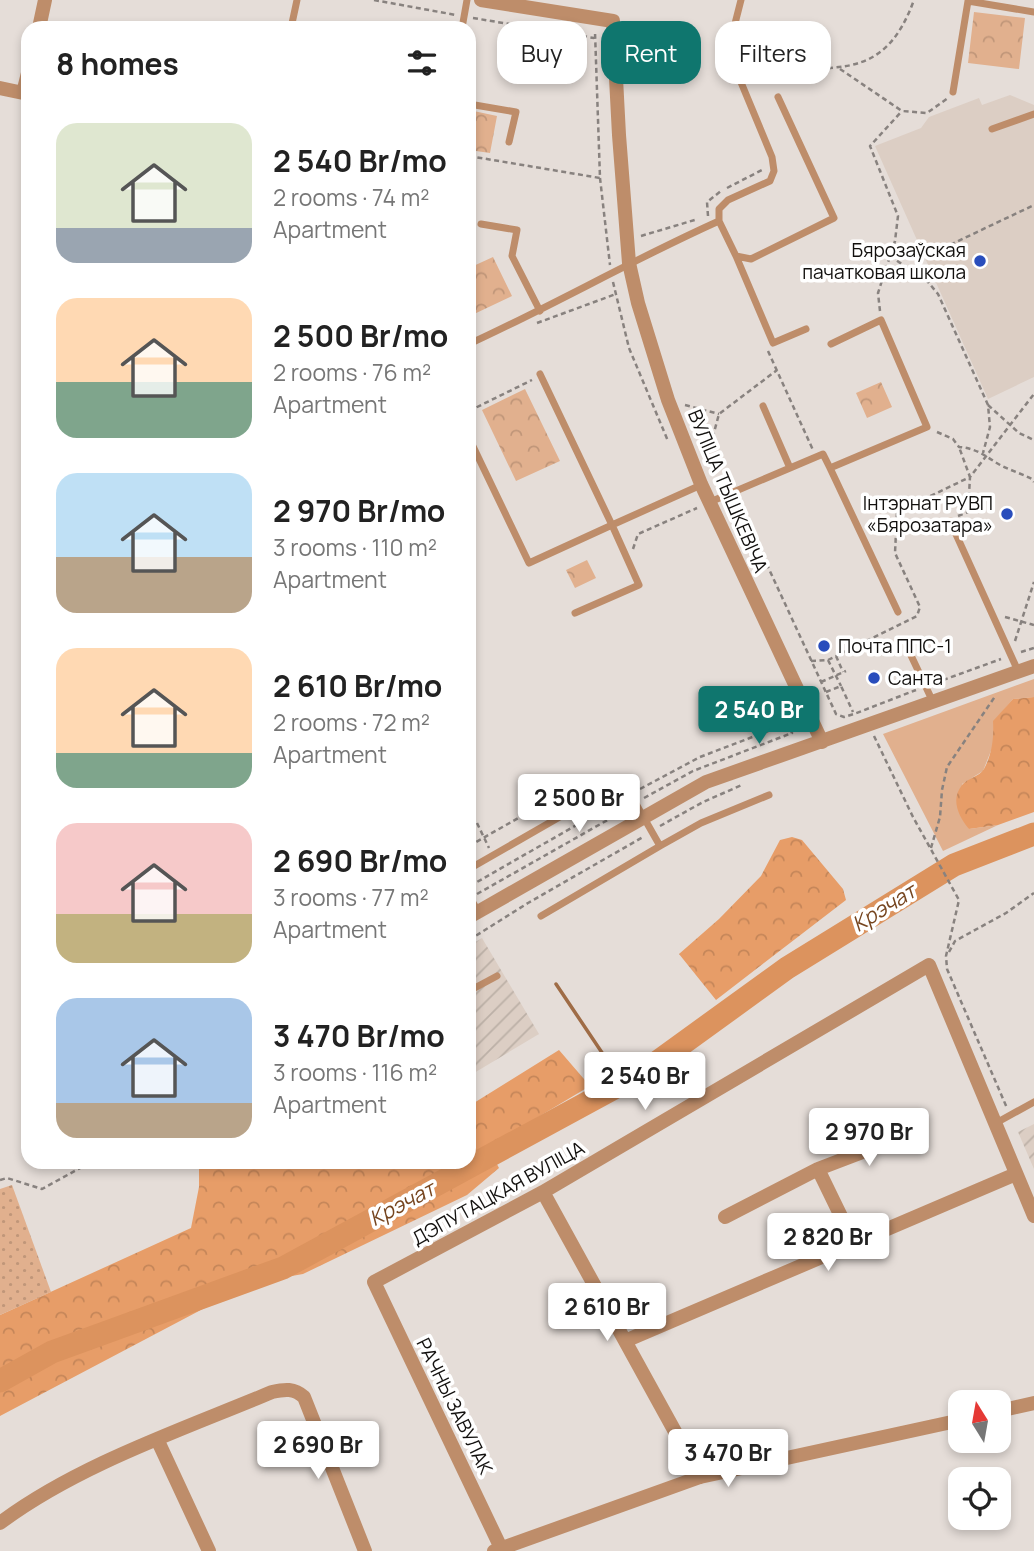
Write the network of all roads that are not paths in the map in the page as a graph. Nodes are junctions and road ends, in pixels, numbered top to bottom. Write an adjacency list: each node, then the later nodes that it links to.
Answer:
1 (46, 0): 7 (street)
2 (297, 0): 8 (lane)
3 (467, 0): 9 (lane)
4 (481, 0): 21 (street, ВУЛІЦА ТЫШКЕВІЧА)
5 (741, 0): 18 (lane)
6 (1034, 12): 11 (lane)
7 (41, 21)
8 (292, 21)
9 (463, 21)
10 (0, 88): 12 (street)
11 (953, 92)
12 (21, 93)
13 (778, 97): 20 (lane)
14 (476, 104): 17 (lane)
15 (1034, 114): 16 (lane)
16 (992, 129)
17 (509, 142)
18 (715, 223): 20 (lane); 21 (lane)
19 (481, 224): 22 (lane)
20 (736, 256): 23 (lane)
21 (629, 263): 22 (lane); 31 (street, ВУЛІЦА ТЫШКЕВІЧА)
22 (540, 311): 24 (lane)
23 (806, 329)
24 (476, 341)
25 (831, 344): 30 (lane)
26 (541, 374): 34 (lane)
27 (763, 406): 29 (lane)
28 (476, 453): 34 (lane)
29 (790, 468): 30 (lane); 32 (lane)
30 (830, 468): 35 (lane)
31 (699, 480): 32 (street, ВУЛІЦА ТЫШКЕВІЧА); 34 (lane)
32 (703, 505): 41 (street, ВУЛІЦА ТЫШКЕВІЧА)
33 (950, 521): 39 (lane)
34 (612, 525): 36 (lane)
35 (898, 612)
36 (575, 613)
37 (908, 647): 40 (lane)
38 (1034, 666): 39 (street)
39 (1017, 671): 40 (street)
40 (933, 702): 41 (street)
41 (822, 742): 45 (street)
42 (623, 781): 45 (lane)
43 (600, 794): 47 (lane)
44 (769, 795): 46 (lane)
45 (644, 818): 46 (lane); 48 (street)
46 (660, 846): 49 (lane)
47 (476, 865)
48 (476, 914)
49 (541, 916)
50 (497, 976): 51 (lane)
51 (476, 988)
52 (1034, 1102): 53 (lane)
53 (995, 1123): 56 (street); 57 (street, ДЭПУТАЦКАЯ ВУЛІЦА)
54 (907, 1135): 55 (street)
55 (818, 1169): 59 (street); 60 (street)
56 (1016, 1174): 58 (street); 60 (street)
57 (543, 1192): 61 (street, ДЭПУТАЦКАЯ ВУЛІЦА); 62 (street)
58 (1034, 1216)
59 (725, 1217)
60 (854, 1243): 62 (street)
61 (374, 1282): 70 (street, РАЧНЫ ЗАВУЛАК)
62 (625, 1340): 67 (street)
63 (1034, 1404): 64 (street)
64 (1012, 1408)
65 (948, 1423): 67 (street)
66 (157, 1439): 68 (street); 71 (street); 72 (street)
67 (700, 1477): 69 (street)
68 (0, 1523)
69 (529, 1545): 70 (street)
70 (497, 1549)
71 (209, 1551)
72 (365, 1551)

